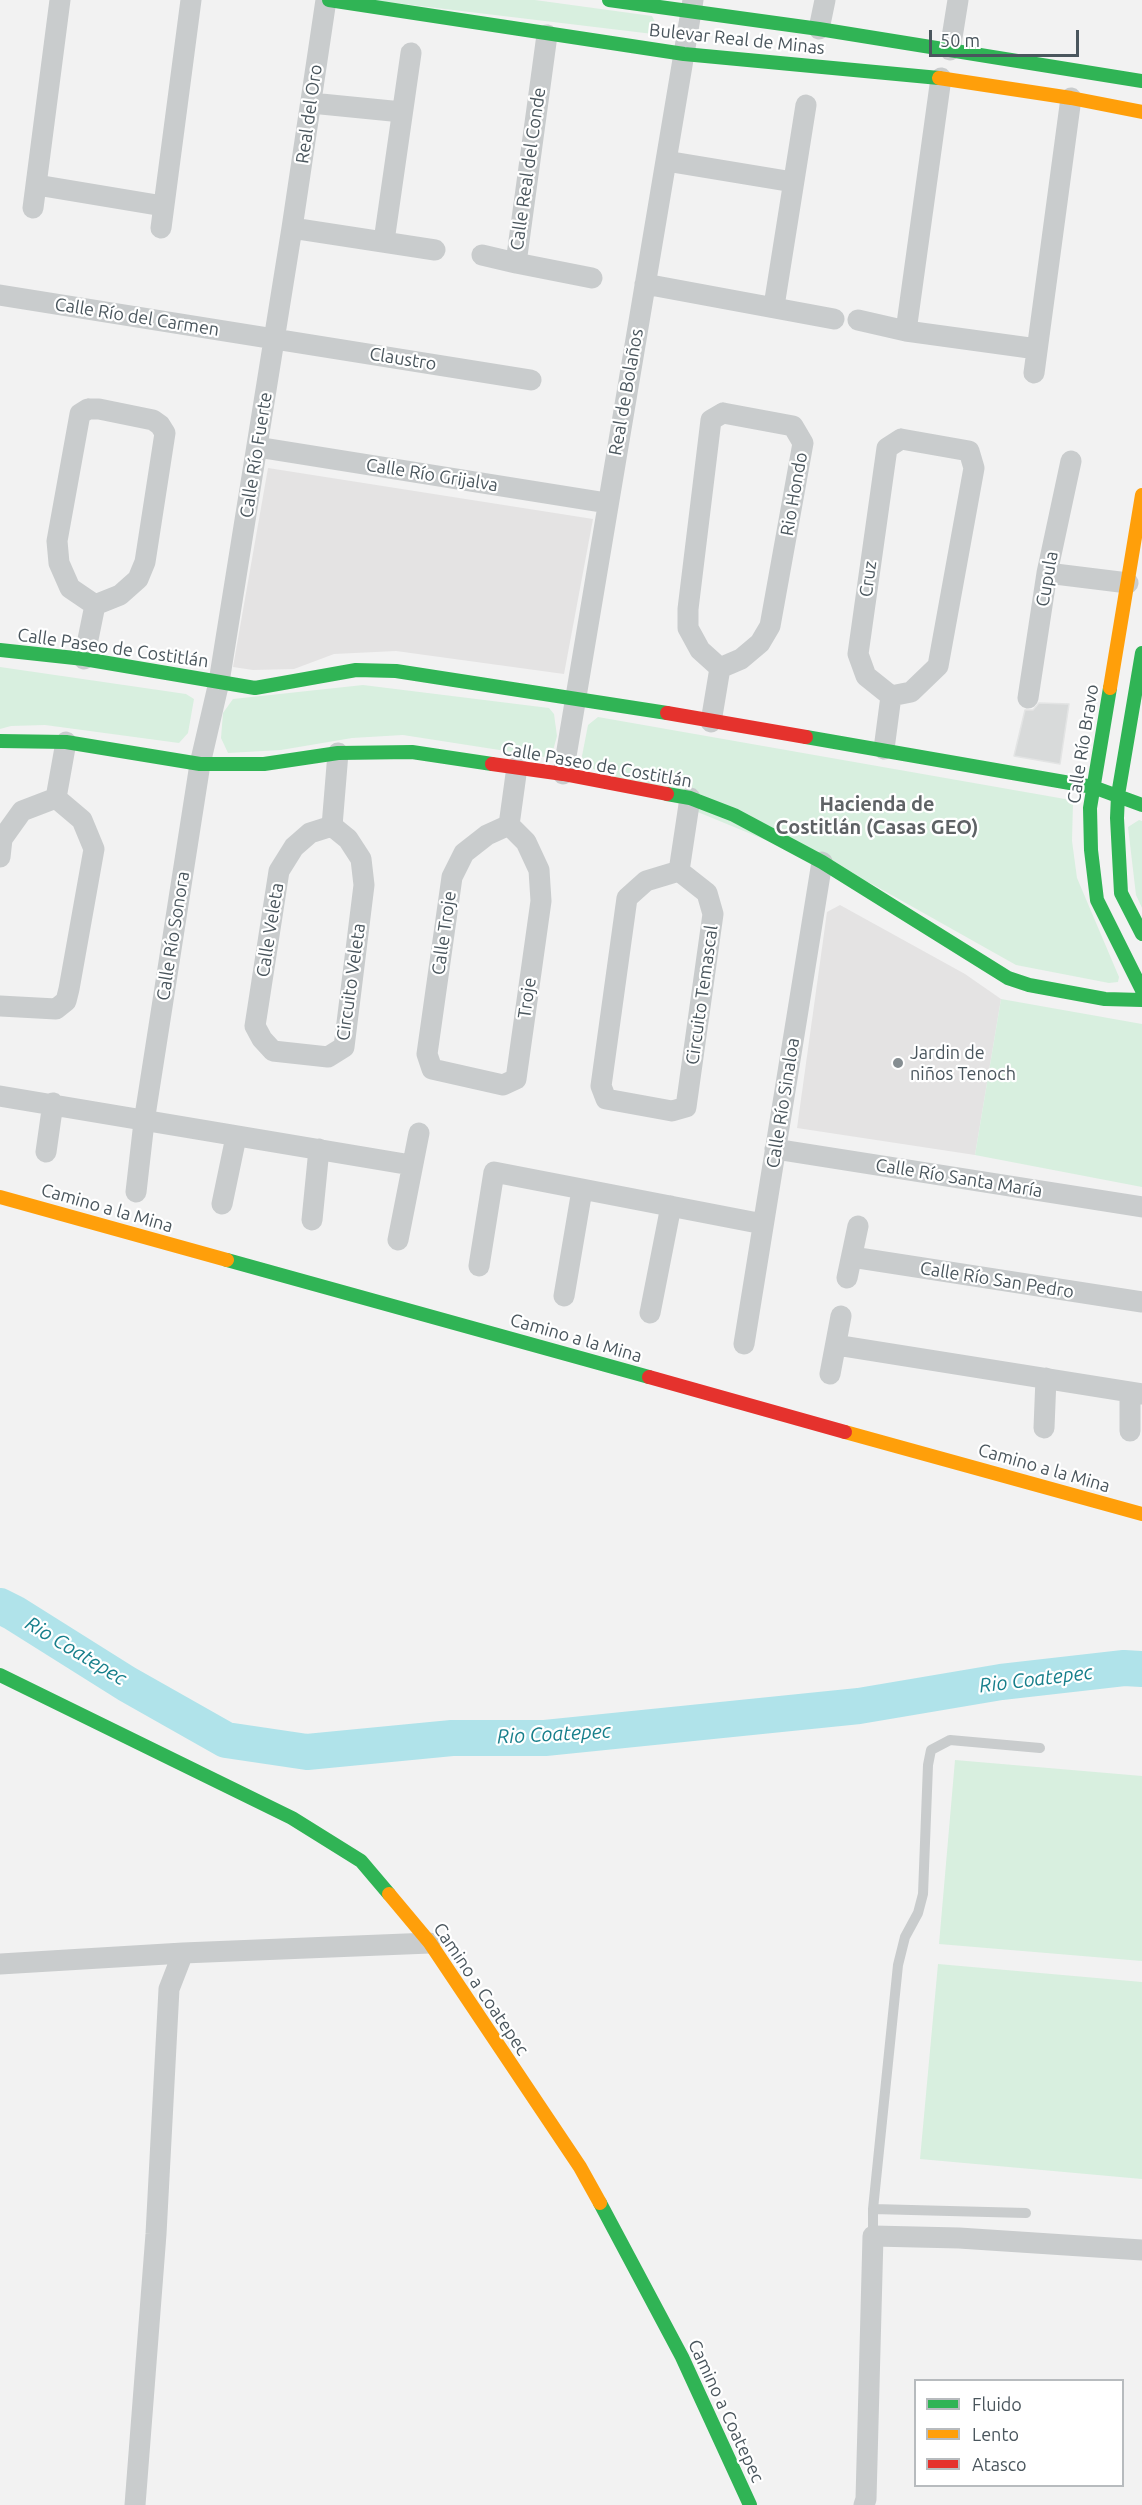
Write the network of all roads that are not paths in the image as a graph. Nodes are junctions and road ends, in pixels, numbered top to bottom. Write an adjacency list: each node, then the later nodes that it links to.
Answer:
1 (60, 0): 22 (street)
2 (191, 0): 23 (street)
3 (328, 0): 9 (street, Bulevar Real de Minas); 16 (street, Real del Oro)
4 (609, 0): 7 (street, Bulevar Real de Minas)
5 (825, 0): 8 (street)
6 (958, 0): 10 (street)
7 (692, 5): 8 (street, Bulevar Real de Minas); 12 (street, Real de Bolaños)
8 (819, 29): 10 (street, Bulevar Real de Minas)
9 (547, 34): 12 (street, Bulevar Real de Minas); 30 (street, Calle Real del Conde)
10 (950, 50): 14 (street, Bulevar Real de Minas)
11 (411, 53): 18 (street)
12 (684, 54): 13 (street, Bulevar Real de Minas); 20 (street, Real de Bolaños)
13 (941, 78): 15 (street, Bulevar Real de Minas); 37 (street)
14 (1142, 81)
15 (1071, 98): 19 (street, Bulevar Real de Minas); 39 (street)
16 (311, 103): 18 (street); 26 (street, Real del Oro)
17 (806, 105): 21 (street)
18 (402, 112): 27 (street)
19 (1142, 112)
20 (666, 161): 21 (street); 32 (street, Real de Bolaños)
21 (793, 182): 34 (street)
22 (37, 185): 23 (street); 24 (street)
23 (164, 206): 25 (street)
24 (33, 208)
25 (161, 228)
26 (292, 228): 27 (street); 38 (street, Calle Río Fuerte)
27 (384, 241): 28 (street)
28 (435, 250)
29 (482, 255): 30 (street)
30 (516, 263): 31 (street, Calle Real del Conde)
31 (592, 278)
32 (645, 284): 34 (street); 45 (street, Real de Bolaños)
33 (0, 295): 38 (street, Calle Río del Carmen)
34 (774, 306): 35 (street)
35 (834, 319)
36 (858, 320): 37 (street)
37 (906, 331): 39 (street)
38 (275, 338): 41 (street, Claustro); 42 (street, Calle Río Fuerte)
39 (1037, 349): 40 (street)
40 (1034, 373)
41 (531, 380)
42 (257, 447): 45 (street, Calle Río Grijalva); 53 (street, Calle Río Fuerte)
43 (1071, 461): 46 (street, Cupula)
44 (1142, 495): 47 (street, Calle Río Bravo)
45 (608, 504): 55 (street, Real de Bolaños)
46 (1047, 573): 47 (street); 56 (street, Cupula)
47 (1128, 583): 65 (street, Calle Río Bravo)
48 (95, 605): 48 (street); 51 (street)
49 (0, 650): 51 (street, Calle Paseo de Costitlán)
50 (1142, 653): 66 (street)
51 (84, 659): 53 (street, Calle Paseo de Costitlán)
52 (720, 668): 52 (street, Rio Hondo); 57 (street)
53 (219, 682): 55 (street, Calle Paseo de Costitlán); 62 (street, Calle Río Sonora)
54 (891, 696): 54 (street, Cruz); 60 (street)
55 (574, 697): 57 (street, Calle Paseo de Costitlán); 64 (street, Real de Bolaños)
56 (1028, 698)
57 (711, 722): 60 (street, Calle Paseo de Costitlán)
58 (0, 741): 59 (street, Calle Paseo de Costitlán)
59 (66, 742): 62 (street, Calle Paseo de Costitlán); 67 (street)
60 (884, 749): 65 (street, Calle Paseo de Costitlán)
61 (338, 753): 62 (street, Calle Paseo de Costitlán); 63 (street, Calle Paseo de Costitlán); 71 (street)
62 (200, 764): 83 (street, Calle Río Sonora)
63 (517, 767): 64 (street, Calle Paseo de Costitlán); 70 (street)
64 (563, 774): 68 (street, Calle Paseo de Costitlán)
65 (1093, 787): 66 (street, Calle Paseo de Costitlán); 76 (street, Calle Río Bravo)
66 (1118, 795): 69 (street, Calle Paseo de Costitlán); 75 (street)
67 (56, 798): 72 (street); 78 (street)
68 (690, 798): 73 (street, Calle Paseo de Costitlán); 74 (street)
69 (1142, 806)
70 (509, 825): 80 (street, Calle Troje); 80 (street, Troje)
71 (332, 826): 79 (street, Calle Veleta); 79 (street, Circuito Veleta)
72 (0, 857)
73 (822, 862): 77 (street, Calle Paseo de Costitlán); 87 (street, Calle Río Sinaloa)
74 (679, 871): 74 (street, Circuito Temascal)
75 (1142, 934)
76 (1142, 990)
77 (1142, 1000)
78 (0, 1006)
79 (255, 1026)
80 (427, 1054)
81 (0, 1096): 82 (street)
82 (53, 1104): 83 (street); 88 (street)
83 (144, 1122): 85 (street); 91 (street, Calle Río Sonora)
84 (418, 1133): 89 (street)
85 (236, 1137): 86 (street); 93 (street)
86 (319, 1149): 89 (street); 96 (street)
87 (775, 1149): 95 (street, Calle Río Santa María); 97 (street, Calle Río Sinaloa)
88 (46, 1152)
89 (411, 1165): 99 (street)
90 (582, 1190): 94 (street); 100 (street); 101 (street)
91 (136, 1192)
92 (0, 1197): 112 (street, Camino a la Mina)
93 (222, 1204)
94 (671, 1206): 97 (street); 103 (street)
95 (1142, 1207)
96 (312, 1220)
97 (763, 1224): 105 (street, Calle Río Sinaloa)
98 (858, 1226): 102 (street, Calle Río San Pedro)
99 (398, 1240)
100 (479, 1266)
101 (564, 1296)
102 (1142, 1302)
103 (651, 1313)
104 (841, 1316): 106 (street)
105 (744, 1344)
106 (836, 1345): 107 (street); 108 (street)
107 (830, 1374)
108 (1046, 1378): 109 (street); 110 (street)
109 (1136, 1393): 111 (street)
110 (1044, 1428)
111 (1130, 1431)
112 (1142, 1514)
113 (0, 1675): 115 (street, Camino a Coatepec)
114 (1040, 1748): 118 (lane)
115 (430, 1943): 116 (street); 123 (street, Camino a Coatepec)
116 (183, 1953): 117 (street); 122 (street)
117 (0, 1964)
118 (873, 2209): 119 (lane); 120 (lane)
119 (1026, 2213)
120 (873, 2236): 121 (street); 124 (street)
121 (1142, 2250)
122 (135, 2505)
123 (750, 2505)
124 (864, 2505)

